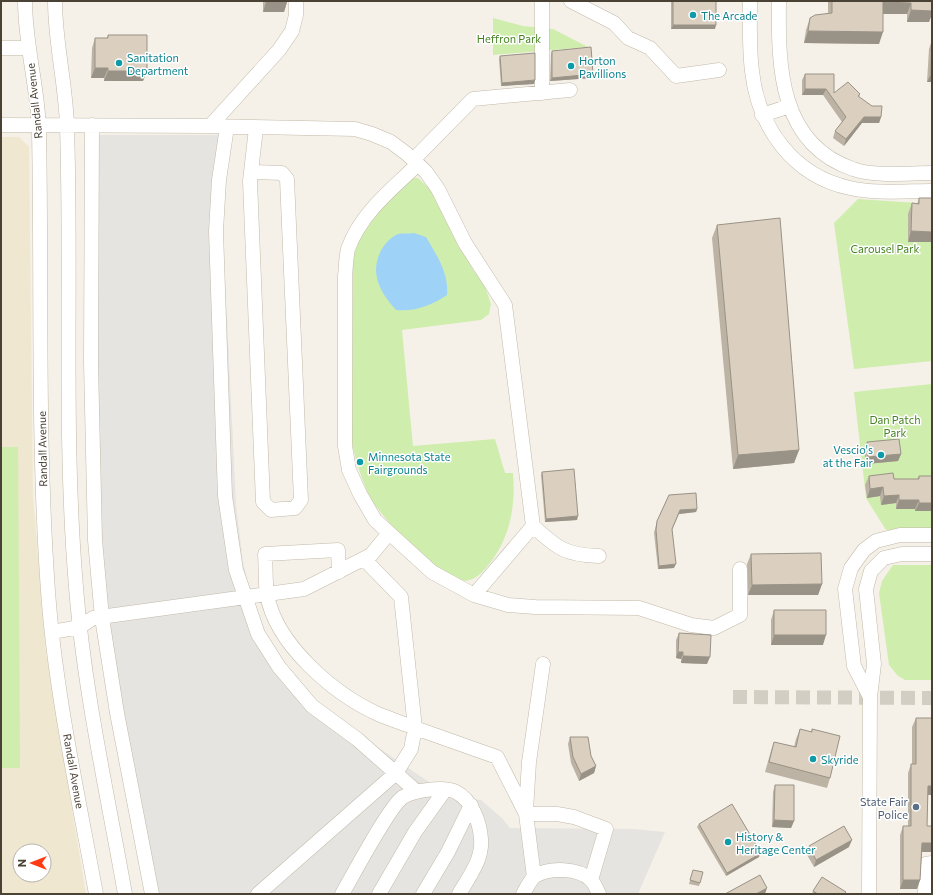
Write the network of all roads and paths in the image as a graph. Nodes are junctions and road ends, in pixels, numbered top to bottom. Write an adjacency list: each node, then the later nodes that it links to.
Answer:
1 (25, 1): 9 (street, Randall Avenue)
2 (55, 1): 17 (street)
3 (296, 1): 19 (street)
4 (542, 1): 12 (street)
5 (570, 1): 10 (street)
6 (750, 1): 14 (street)
7 (779, 1): 13 (street)
8 (1, 48): 9 (street)
9 (28, 48): 16 (street, Randall Avenue)
10 (719, 70)
11 (570, 90): 12 (street)
12 (542, 93): 22 (street)
13 (790, 106): 14 (street); 24 (street)
14 (762, 115): 25 (street)
15 (1, 125): 16 (street)
16 (39, 125): 17 (street); 39 (street, Randall Avenue)
17 (67, 125): 18 (street); 38 (street)
18 (92, 125): 19 (street); 37 (street)
19 (210, 126): 20 (street)
20 (227, 127): 21 (street); 36 (street)
21 (256, 128): 22 (street); 23 (street)
22 (415, 162): 26 (street); 27 (street)
23 (251, 172): 23 (street)
24 (932, 173)
25 (932, 192)
26 (533, 526): 30 (street); 35 (street)
27 (389, 533): 31 (street); 35 (street)
28 (932, 535): 41 (street)
29 (932, 554): 41 (street)
30 (599, 556)
31 (364, 559): 33 (street); 42 (street)
32 (740, 569): 35 (street)
33 (339, 572): 34 (street); 34 (street)
34 (267, 595): 36 (street); 42 (street)
35 (474, 595)
36 (244, 598): 37 (street); 43 (street)
37 (102, 618): 38 (street); 53 (street)
38 (80, 627): 39 (street); 52 (street)
39 (52, 632): 51 (street, Randall Avenue)
40 (543, 664): 47 (street)
41 (870, 697): 61 (street)
42 (415, 728): 43 (street); 47 (street)
43 (396, 773): 45 (street); 54 (street)
44 (445, 790): 45 (street); 46 (street); 56 (street)
45 (416, 791): 55 (street)
46 (470, 805): 57 (street); 58 (street)
47 (526, 814): 49 (street); 50 (street)
48 (932, 864): 62 (street)
49 (534, 877): 50 (street); 59 (street)
50 (591, 880): 60 (street)
51 (96, 894)
52 (125, 894)
53 (152, 894)
54 (258, 894)
55 (342, 894)
56 (378, 894)
57 (424, 894)
58 (459, 894)
59 (523, 894)
60 (599, 894)
61 (869, 894)
62 (925, 894)

